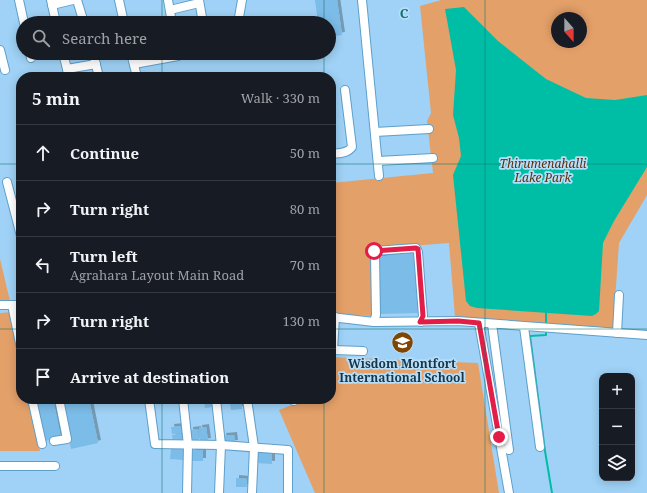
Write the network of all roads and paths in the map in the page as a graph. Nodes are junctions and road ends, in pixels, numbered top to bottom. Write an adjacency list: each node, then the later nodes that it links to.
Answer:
1 (19, 0): 11 (street)
2 (73, 0): 9 (street)
3 (78, 0): 13 (street)
4 (119, 0): 14 (street)
5 (168, 0): 10 (street)
6 (242, 0): 17 (street)
7 (362, 0): 32 (street)
8 (199, 1): 10 (street); 16 (street)
9 (51, 2): 12 (street)
10 (170, 10): 15 (street)
11 (22, 16)
12 (54, 16)
13 (82, 16)
14 (122, 16)
15 (171, 16)
16 (202, 16)
17 (239, 16)
18 (0, 50): 25 (street)
19 (65, 60): 26 (street)
20 (95, 60): 23 (street)
21 (133, 60): 24 (street)
22 (156, 60): 24 (street)
23 (96, 64): 27 (street); 28 (street)
24 (134, 64): 29 (street)
25 (5, 70)
26 (68, 72)
27 (71, 72)
28 (98, 72)
29 (136, 72)
30 (345, 90): 33 (street)
31 (429, 129): 32 (street)
32 (375, 132): 35 (street)
33 (336, 153)
34 (433, 158): 35 (street)
35 (378, 161): 36 (street)
36 (379, 176)
37 (7, 182): 38 (street)
38 (16, 217)
39 (619, 295): 50 (street)
40 (0, 305): 41 (street)
41 (12, 305): 42 (street); 47 (street)
42 (16, 305)
43 (336, 317): 44 (street)
44 (374, 322): 45 (street); 45 (street)
45 (420, 322): 46 (street)
46 (479, 323): 48 (street); 73 (street)
47 (16, 324)
48 (492, 324): 49 (street); 66 (street)
49 (524, 327): 50 (street); 65 (street)
50 (617, 333): 51 (street)
51 (647, 335)
52 (336, 350): 53 (street)
53 (363, 351)
54 (33, 404): 61 (street)
55 (60, 404): 60 (street)
56 (150, 404): 62 (street)
57 (184, 404): 62 (street)
58 (217, 404): 63 (street)
59 (248, 404): 64 (street)
60 (54, 441)
61 (42, 444)
62 (188, 445): 63 (street); 69 (street)
63 (221, 445): 64 (street); 70 (street)
64 (254, 447): 71 (street); 72 (street)
65 (540, 447)
66 (510, 450)
67 (0, 466): 68 (street)
68 (55, 466)
69 (187, 493)
70 (219, 493)
71 (252, 493)
72 (288, 493)
73 (509, 493)

